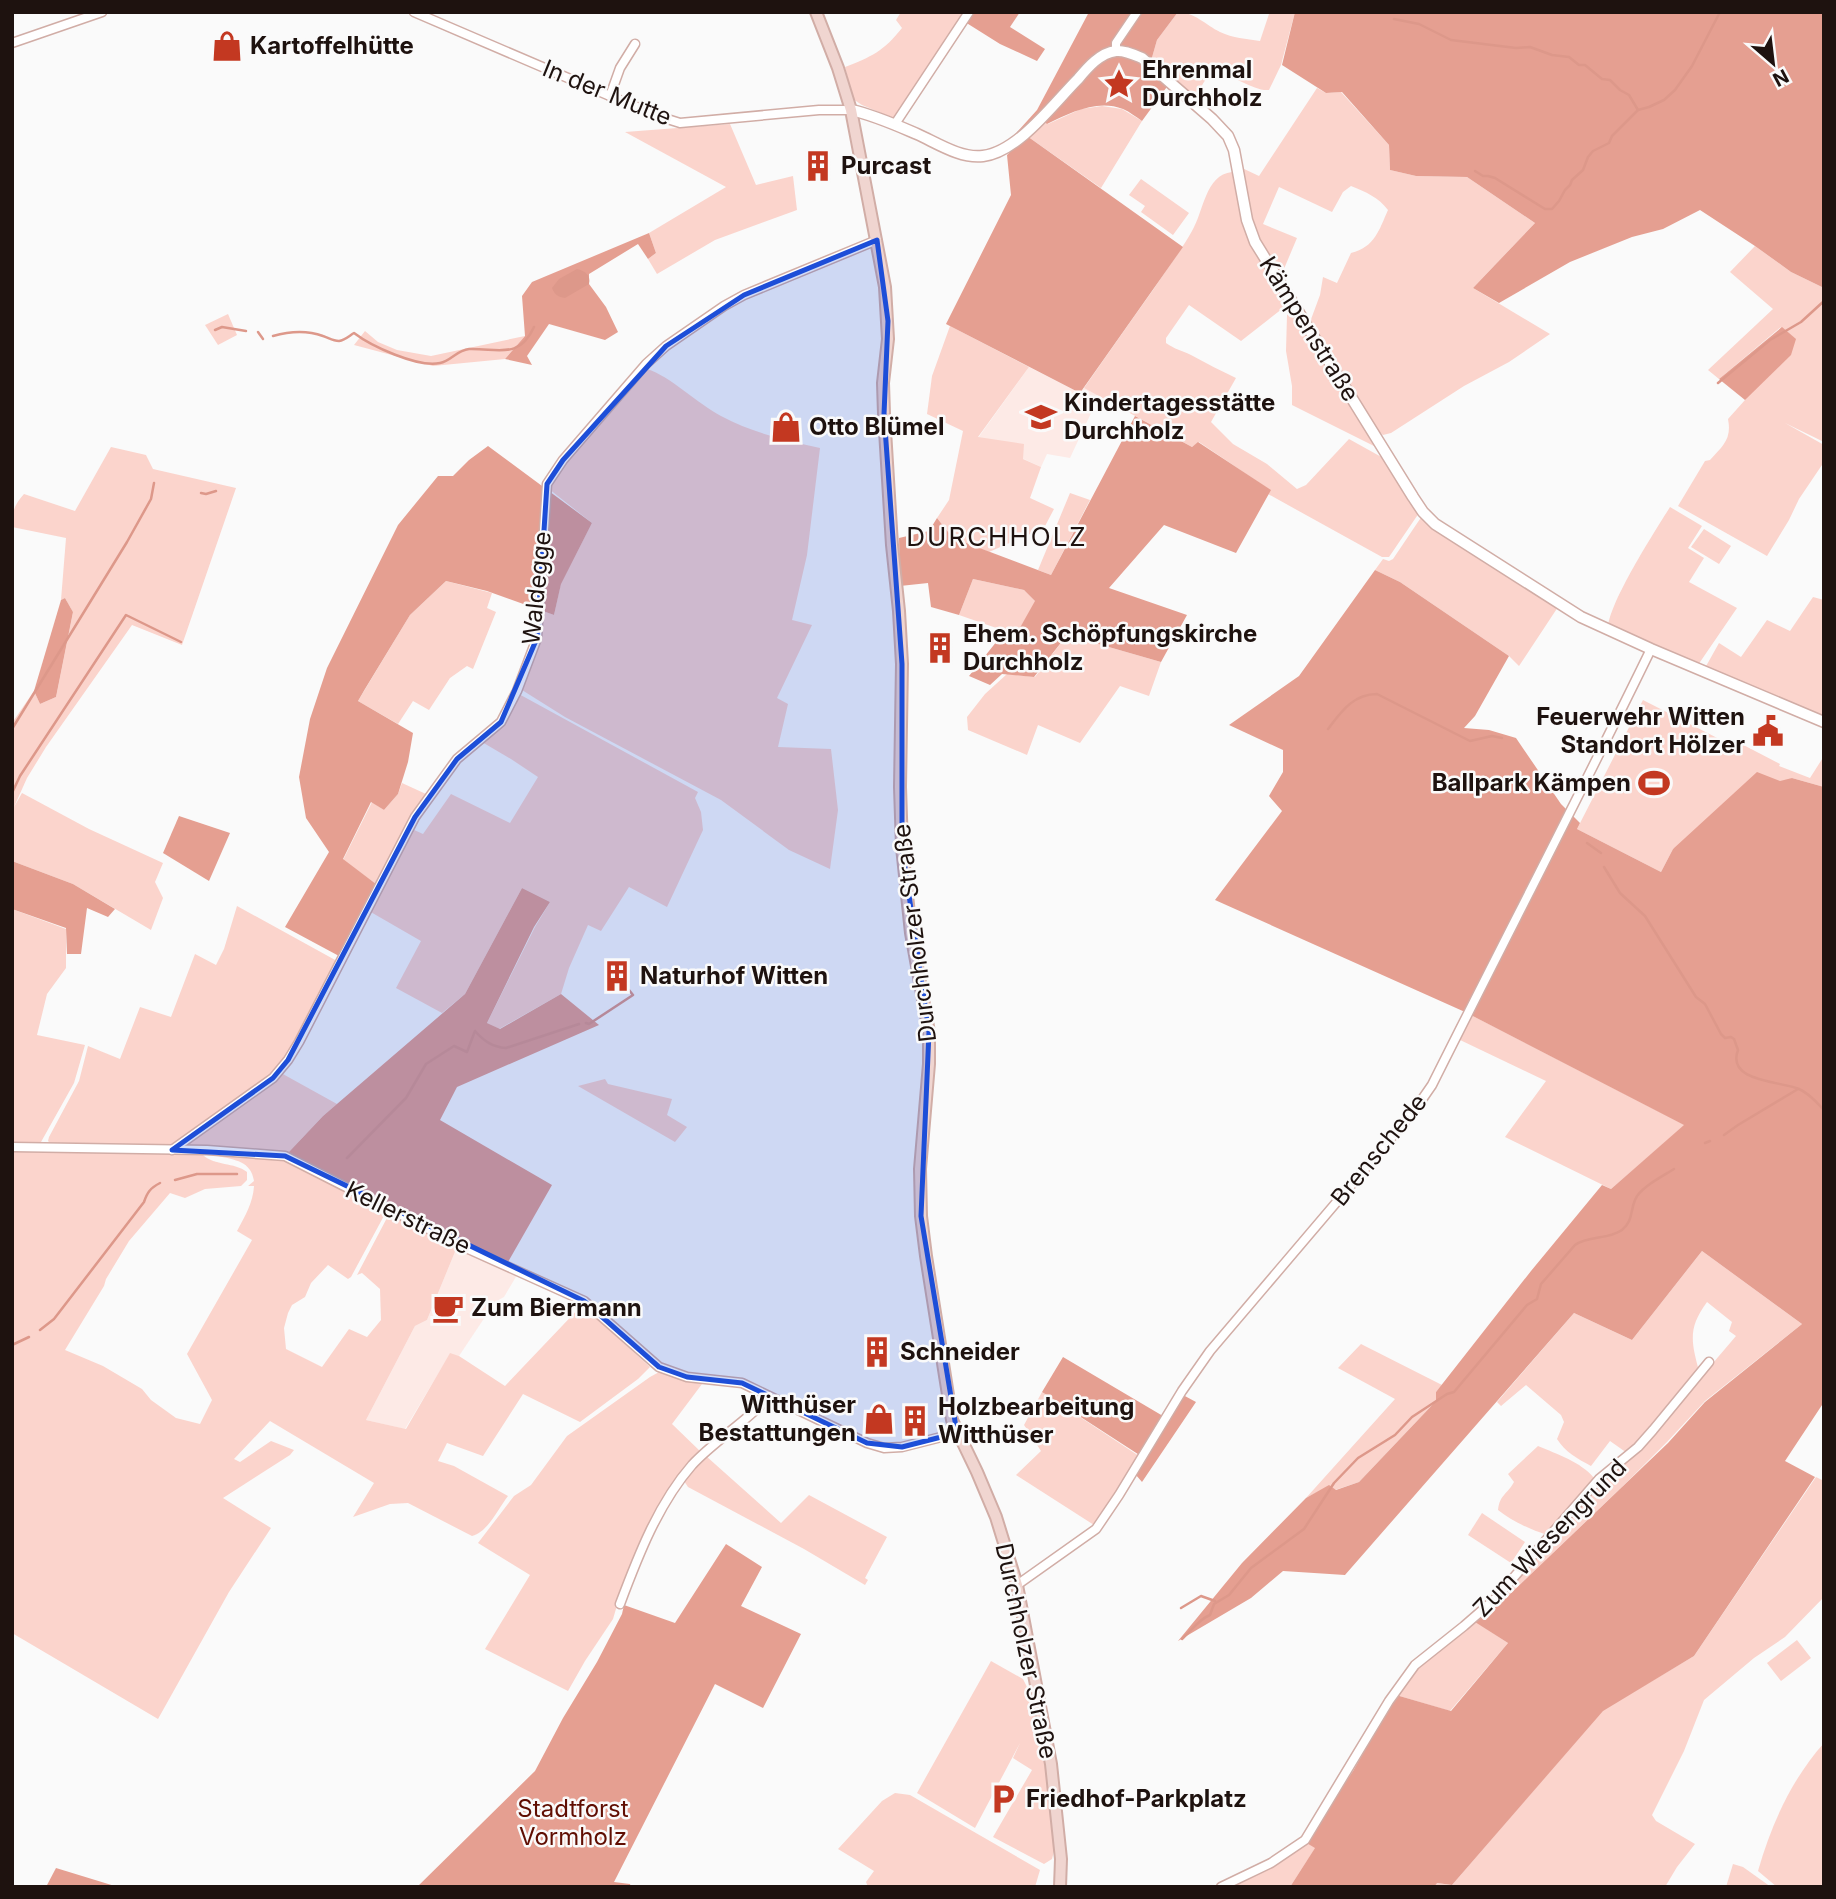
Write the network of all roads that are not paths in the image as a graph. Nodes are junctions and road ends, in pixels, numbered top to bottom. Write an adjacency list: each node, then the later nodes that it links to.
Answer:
1 (102, 12): 6 (street)
2 (414, 12): 9 (street, In der Mutte)
3 (816, 12): 10 (main road, Durchholzer Straße)
4 (969, 12): 11 (street)
5 (1137, 12): 8 (street)
6 (12, 43)
7 (635, 44): 9 (street)
8 (1116, 51): 11 (street); 13 (street, Kämpenstraße)
9 (610, 96): 10 (street, In der Mutte)
10 (851, 110): 11 (street); 12 (main road, Durchholzer Straße)
11 (895, 124)
12 (877, 240): 16 (street, Waldegge); 19 (main road, Durchholzer Straße)
13 (1651, 649): 14 (street, Kämpenstraße); 20 (street, Brenschede)
14 (1824, 722)
15 (12, 1147): 16 (street, Kellerstraße)
16 (172, 1150): 18 (street, Kellerstraße)
17 (1709, 1362): 23 (street, Zum Wiesengrund)
18 (769, 1397): 19 (street, Kellerstraße); 21 (street)
19 (957, 1433): 20 (main road, Durchholzer Straße)
20 (1017, 1585): 22 (main road, Durchholzer Straße)
21 (620, 1604)
22 (1060, 1887)
23 (1221, 1887)

